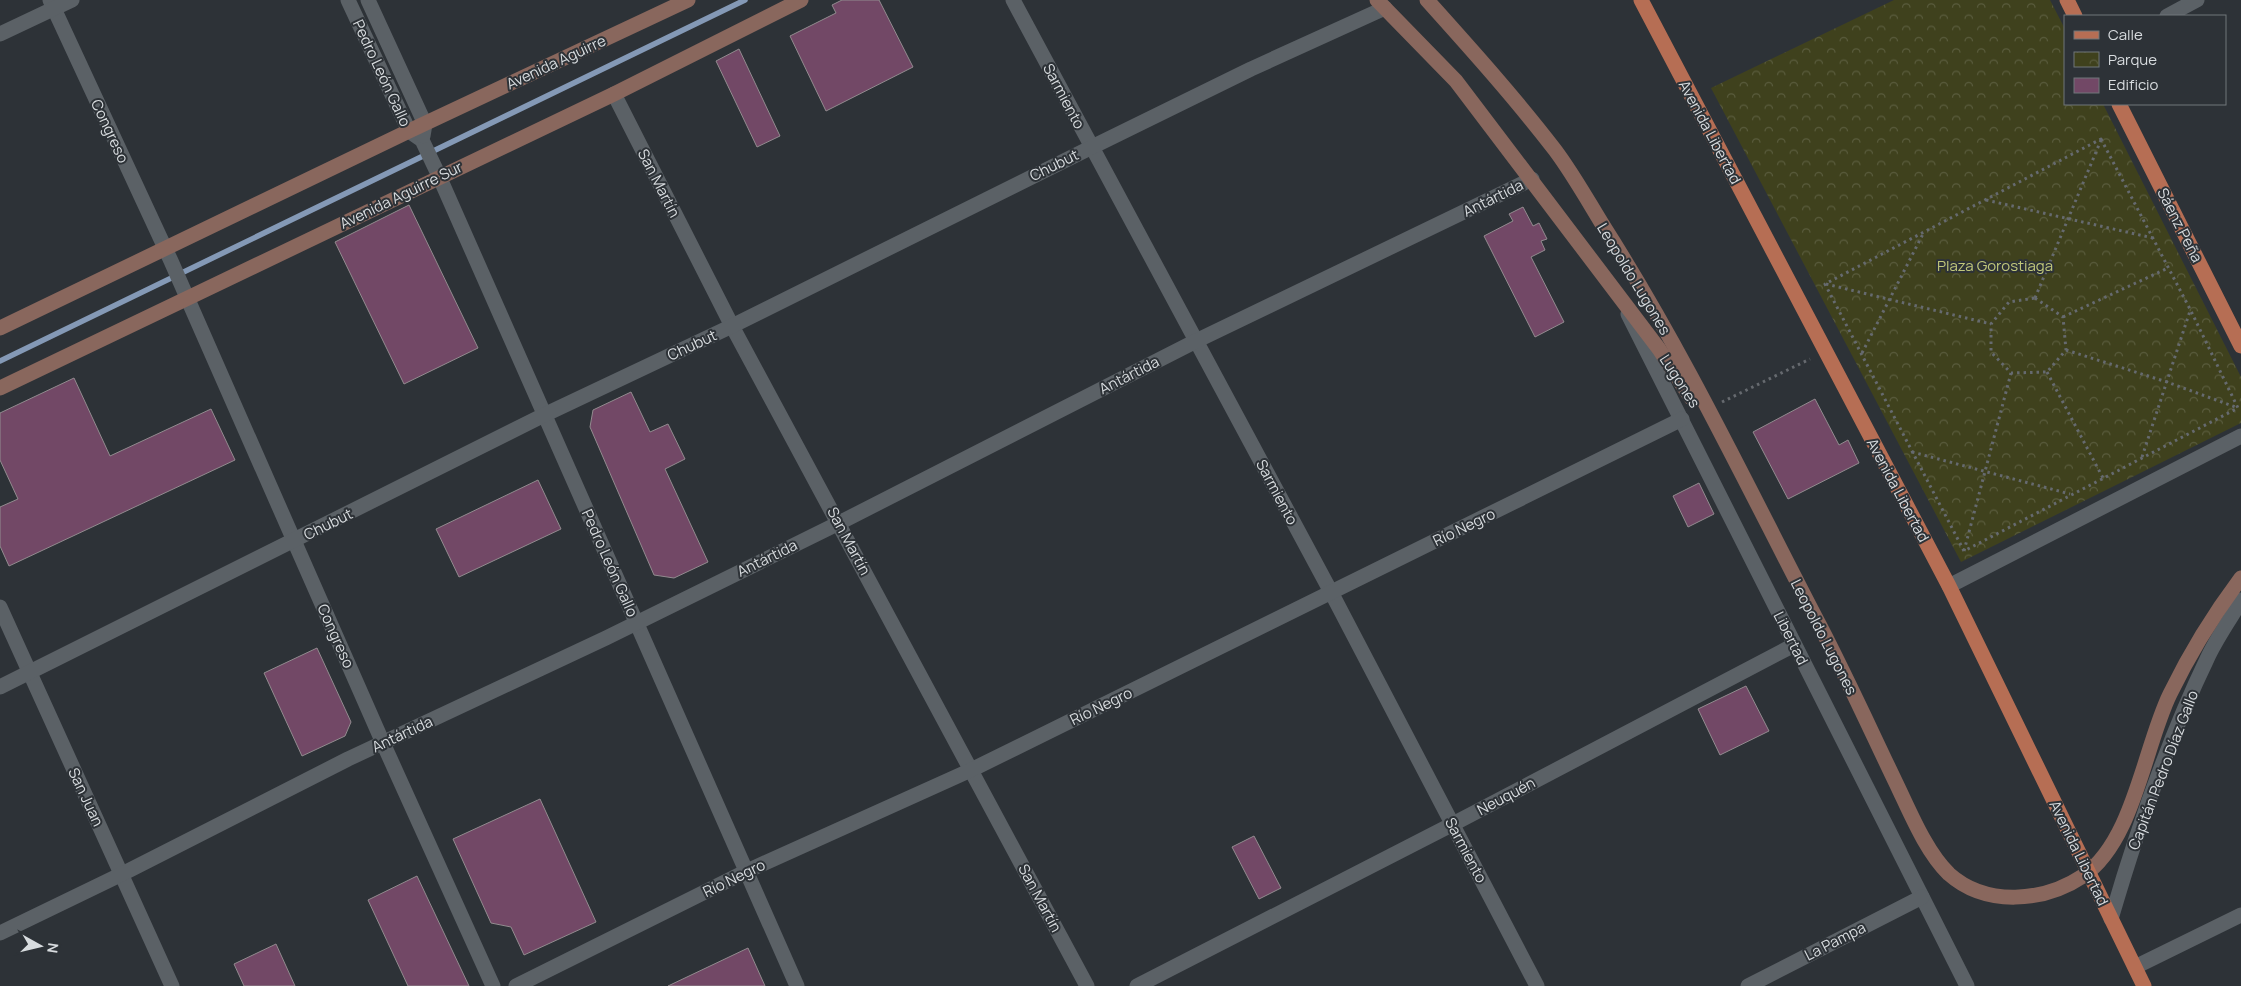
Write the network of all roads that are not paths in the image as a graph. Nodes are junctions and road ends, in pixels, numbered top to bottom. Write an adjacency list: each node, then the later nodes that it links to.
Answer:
1 (72, 0): 11 (street)
2 (348, 0): 19 (street, Pedro León Gallo)
3 (368, 0): 18 (street, Pedro León Gallo)
4 (688, 0): 18 (main road, Avenida Aguirre)
5 (801, 0): 16 (main road, Avenida Aguirre Sur)
6 (1013, 0): 21 (street, Sarmiento)
7 (1427, 0): 35 (main road, Leopoldo Lugones)
8 (1641, 0): 39 (main road, Avenida Libertad)
9 (2067, 0): 13 (main road)
10 (2197, 0): 14 (street)
11 (52, 4): 15 (street); 24 (street, Congreso)
12 (1381, 4): 21 (street, Chubut); 23 (main road, Leopoldo Lugones)
13 (2074, 15)
14 (2169, 15)
15 (0, 34)
16 (614, 94): 22 (main road, Avenida Aguirre Sur); 27 (street, San Martín)
17 (2120, 105): 30 (main road, Sáenz Peña)
18 (424, 124): 19 (main road); 20 (street, Pedro León Gallo)
19 (408, 131): 20 (street, Pedro León Gallo); 24 (main road)
20 (422, 140): 22 (street, Pedro León Gallo)
21 (1092, 147): 27 (street, Chubut); 29 (street, Sarmiento)
22 (437, 173): 26 (main road, Avenida Aguirre Sur); 32 (street, Pedro León Gallo)
23 (1532, 179): 25 (main road, Leopoldo Lugones); 29 (street, Antártida)
24 (168, 255): 26 (street, Congreso); 28 (main road)
25 (1616, 290): 33 (street, Libertad); 35 (main road, Lugones)
26 (184, 292): 31 (main road, Avenida Aguirre Sur); 37 (street, Congreso)
27 (732, 326): 32 (street, Chubut); 36 (street, San Martín)
28 (0, 328)
29 (1196, 341): 36 (street, Antártida); 40 (street, Sarmiento)
30 (2241, 346)
31 (0, 388)
32 (544, 415): 37 (street, Chubut); 43 (street, Pedro León Gallo)
33 (1682, 419): 40 (street, Río Negro); 44 (street, Libertad)
34 (2241, 436): 39 (street)
35 (1741, 475): 38 (main road, Leopoldo Lugones)
36 (839, 523): 43 (street, Antártida); 48 (street, San Martín)
37 (294, 540): 45 (street, Chubut); 47 (street, Congreso)
38 (2241, 578)
39 (1949, 586): 54 (main road, Avenida Libertad)
40 (1331, 592): 48 (street, Río Negro); 49 (street, Sarmiento)
41 (2241, 600): 54 (street, Capitán Pedro Díaz Gallo)
42 (0, 607): 45 (street, San Juan)
43 (636, 623): 47 (street, Antártida); 50 (street, Pedro León Gallo)
44 (1794, 645): 49 (street, Neuquén); 52 (street, Libertad)
45 (30, 673): 46 (street, Chubut); 51 (street, San Juan)
46 (0, 687)
47 (383, 743): 51 (street, Antártida); 58 (street, Congreso)
48 (971, 770): 50 (street, Río Negro); 61 (street, San Martín)
49 (1453, 824): 62 (street, Neuquén); 63 (street, Sarmiento)
50 (747, 871): 59 (street, Río Negro); 60 (street, Pedro León Gallo)
51 (122, 874): 55 (street, Antártida); 57 (street, San Juan)
52 (1922, 897): 64 (street, La Pampa); 65 (street, Libertad)
53 (2241, 915): 56 (street)
54 (2111, 919): 56 (main road, Avenida Libertad)
55 (0, 933)
56 (2135, 967): 66 (main road, Avenida Libertad)
57 (172, 986)
58 (493, 986)
59 (516, 986)
60 (797, 986)
61 (1087, 986)
62 (1137, 986)
63 (1537, 986)
64 (1748, 986)
65 (1967, 986)
66 (2144, 986)

